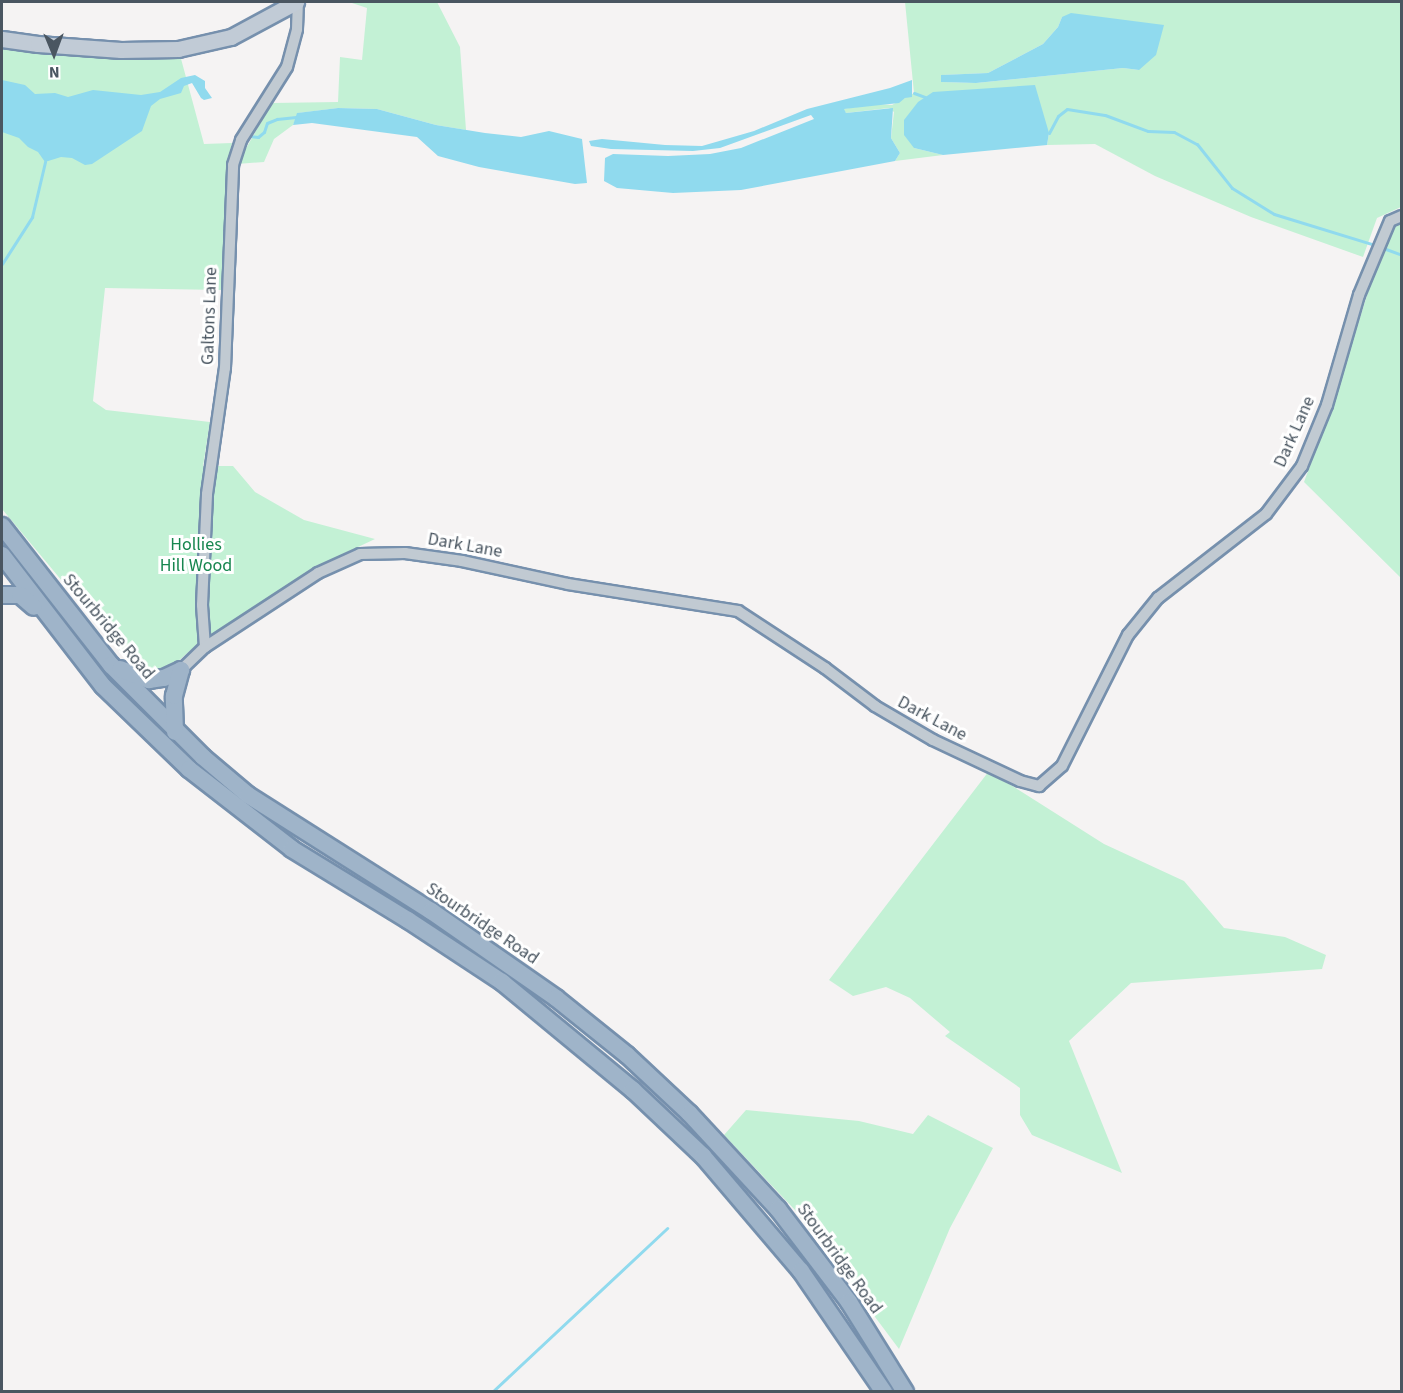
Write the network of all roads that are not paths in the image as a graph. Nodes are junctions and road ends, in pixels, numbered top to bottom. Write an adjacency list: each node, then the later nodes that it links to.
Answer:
1 (297, 2): 2 (main road); 8 (street, Galtons Lane)
2 (2, 39)
3 (1401, 216): 8 (street, Dark Lane)
4 (2, 526): 9 (highway, Stourbridge Road)
5 (2, 561): 7 (highway, Stourbridge Road)
6 (2, 595): 7 (highway)
7 (47, 616): 12 (highway, Stourbridge Road)
8 (205, 647): 10 (street, Dark Lane)
9 (111, 664): 10 (highway); 11 (highway, Stourbridge Road)
10 (182, 670): 11 (highway)
11 (175, 732): 13 (highway, Stourbridge Road)
12 (884, 1392)
13 (905, 1392)

